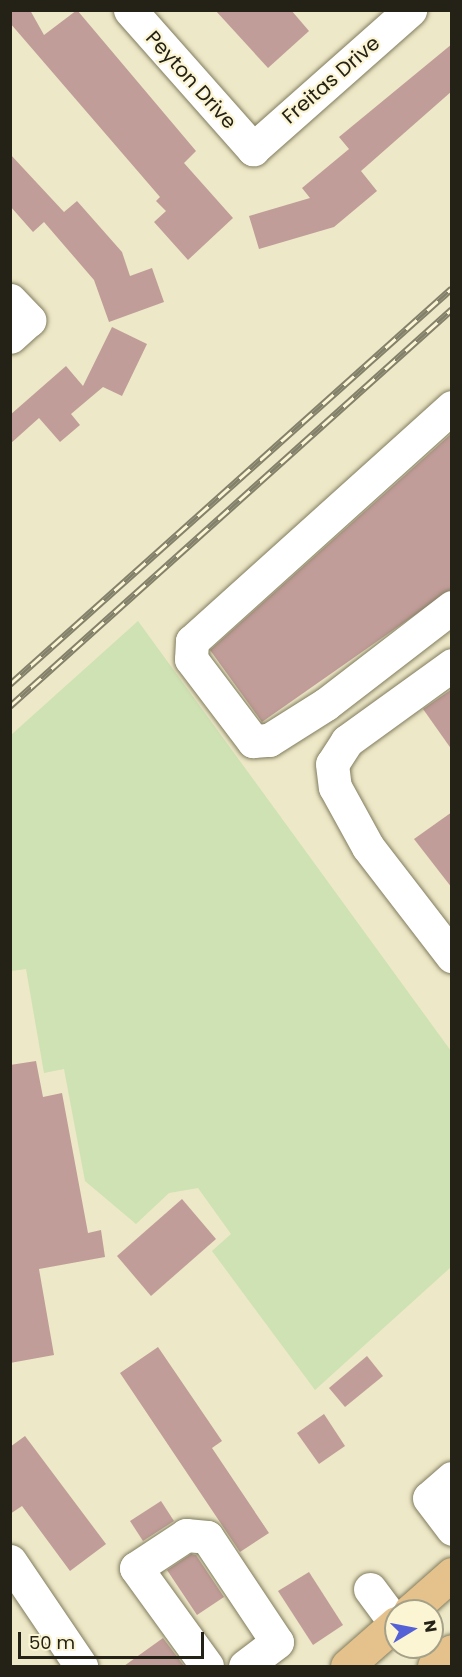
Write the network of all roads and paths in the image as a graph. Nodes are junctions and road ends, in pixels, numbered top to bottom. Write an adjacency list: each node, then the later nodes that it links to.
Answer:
1 (130, 10): 3 (street, Peyton Drive)
2 (410, 10): 3 (street, Freitas Drive)
3 (253, 149)
4 (452, 407): 5 (street)
5 (452, 607)
6 (452, 665): 7 (street)
7 (452, 956)
8 (452, 1478): 9 (street)
9 (452, 1529)
10 (10, 1561): 17 (street)
11 (452, 1575): 13 (main road)
12 (370, 1589): 14 (street)
13 (424, 1599)
14 (384, 1608)
15 (384, 1634): 20 (main road)
16 (452, 1651): 21 (main road)
17 (81, 1666)
18 (207, 1666): 19 (street)
19 (245, 1666)
20 (347, 1666)
21 (434, 1666)

